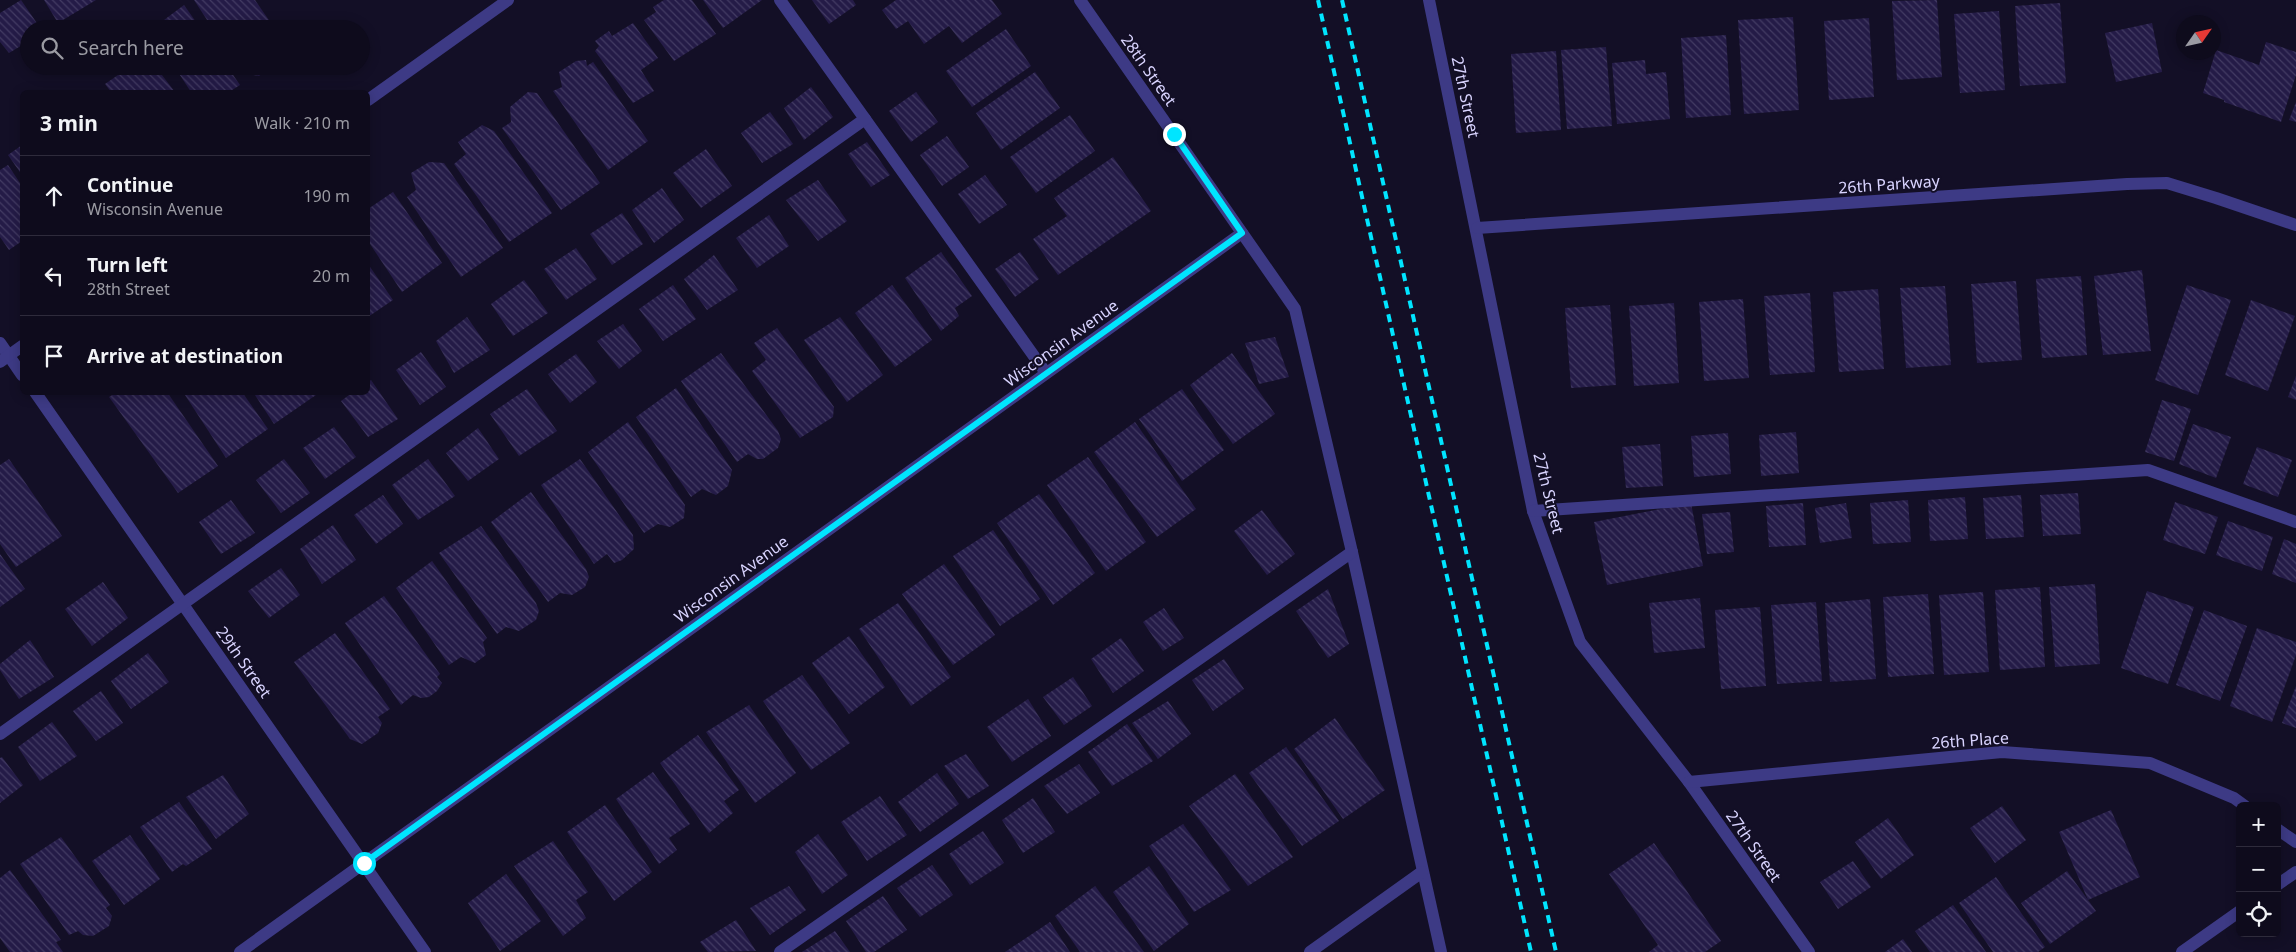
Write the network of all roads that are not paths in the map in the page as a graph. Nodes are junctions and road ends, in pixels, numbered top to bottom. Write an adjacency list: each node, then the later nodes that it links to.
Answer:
1 (508, 0): 5 (street)
2 (780, 0): 6 (street)
3 (1080, 0): 9 (street, 28th Street)
4 (1429, 0): 8 (street, 27th Street)
5 (370, 99)
6 (865, 119): 14 (street); 19 (street)
7 (2296, 225): 8 (street, 26th Parkway)
8 (1477, 228): 16 (street, 27th Street)
9 (1242, 233): 14 (street, Wisconsin Avenue); 18 (street, 28th Street)
10 (0, 343): 12 (street)
11 (20, 347): 12 (street)
12 (4, 359): 13 (street)
13 (20, 373)
14 (1046, 374): 25 (street, Wisconsin Avenue)
15 (37, 395): 19 (street, 29th Street)
16 (1533, 511): 17 (street); 21 (street, 27th Street)
17 (2296, 522)
18 (1352, 552): 26 (street, 28th Street); 32 (street)
19 (184, 604): 20 (street); 25 (street, 29th Street)
20 (0, 734)
21 (1689, 782): 22 (street, 26th Place); 35 (street, 27th Street)
22 (2240, 802)
23 (2281, 832): 24 (street)
24 (2296, 842)
25 (364, 863): 30 (street, Wisconsin Avenue); 31 (street, 29th Street)
26 (1422, 872): 33 (street); 34 (street, 28th Street)
27 (2296, 872): 28 (street)
28 (2281, 882)
29 (2236, 914): 36 (street)
30 (240, 952)
31 (425, 952)
32 (780, 952)
33 (1310, 952)
34 (1441, 952)
35 (1809, 952)
36 (2182, 952)

